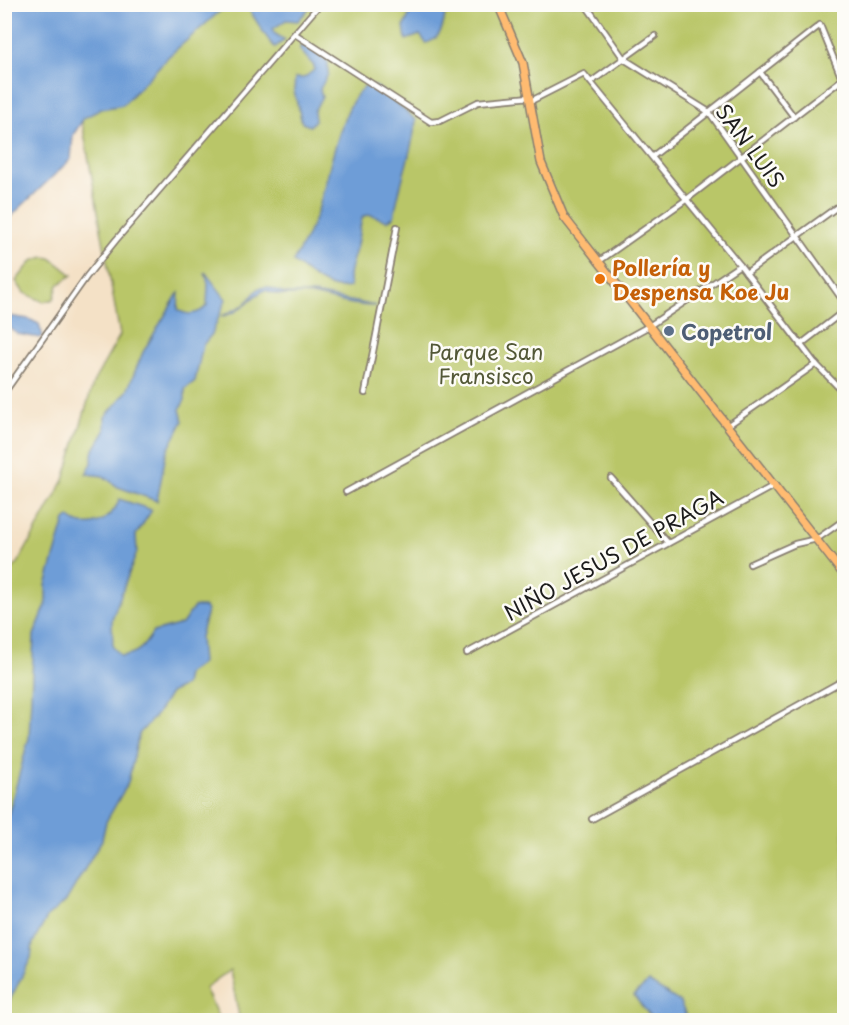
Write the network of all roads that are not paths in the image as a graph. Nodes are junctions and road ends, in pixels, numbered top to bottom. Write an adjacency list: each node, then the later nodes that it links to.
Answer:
1 (320, 4): 4 (street)
2 (498, 4): 10 (main road)
3 (585, 4): 6 (street, SAN LUIS)
4 (295, 34): 10 (street); 29 (street)
5 (655, 36): 6 (street)
6 (624, 59): 8 (street); 11 (street, SAN LUIS)
7 (760, 72): 9 (street); 11 (street); 12 (street)
8 (593, 81): 10 (street); 13 (street)
9 (844, 81): 12 (street)
10 (530, 99): 21 (main road)
11 (709, 112): 13 (street); 14 (street, SAN LUIS)
12 (794, 117): 14 (street)
13 (653, 156): 15 (street)
14 (742, 157): 15 (street); 20 (street, SAN LUIS)
15 (687, 199): 21 (street); 22 (street)
16 (844, 202): 17 (street)
17 (839, 206): 18 (street); 20 (street)
18 (844, 214)
19 (398, 227): 30 (street)
20 (798, 236): 23 (street); 24 (street, SAN LUIS)
21 (598, 262): 26 (main road)
22 (740, 265): 23 (street); 26 (street)
23 (746, 273): 27 (street)
24 (844, 302)
25 (844, 310): 27 (street)
26 (649, 326): 32 (main road); 35 (street)
27 (800, 345): 28 (street)
28 (816, 364): 31 (street); 32 (street)
29 (4, 393)
30 (365, 393)
31 (844, 393)
32 (727, 426): 34 (main road)
33 (611, 478): 38 (street)
34 (774, 485): 37 (main road); 38 (street, NIÑO JESUS DE PRAGA)
35 (346, 492)
36 (844, 520): 37 (street)
37 (817, 539): 39 (street); 40 (main road)
38 (668, 543): 41 (street, NIÑO JESUS DE PRAGA)
39 (750, 564)
40 (844, 575)
41 (467, 653)
42 (844, 680): 43 (street)
43 (592, 819)

